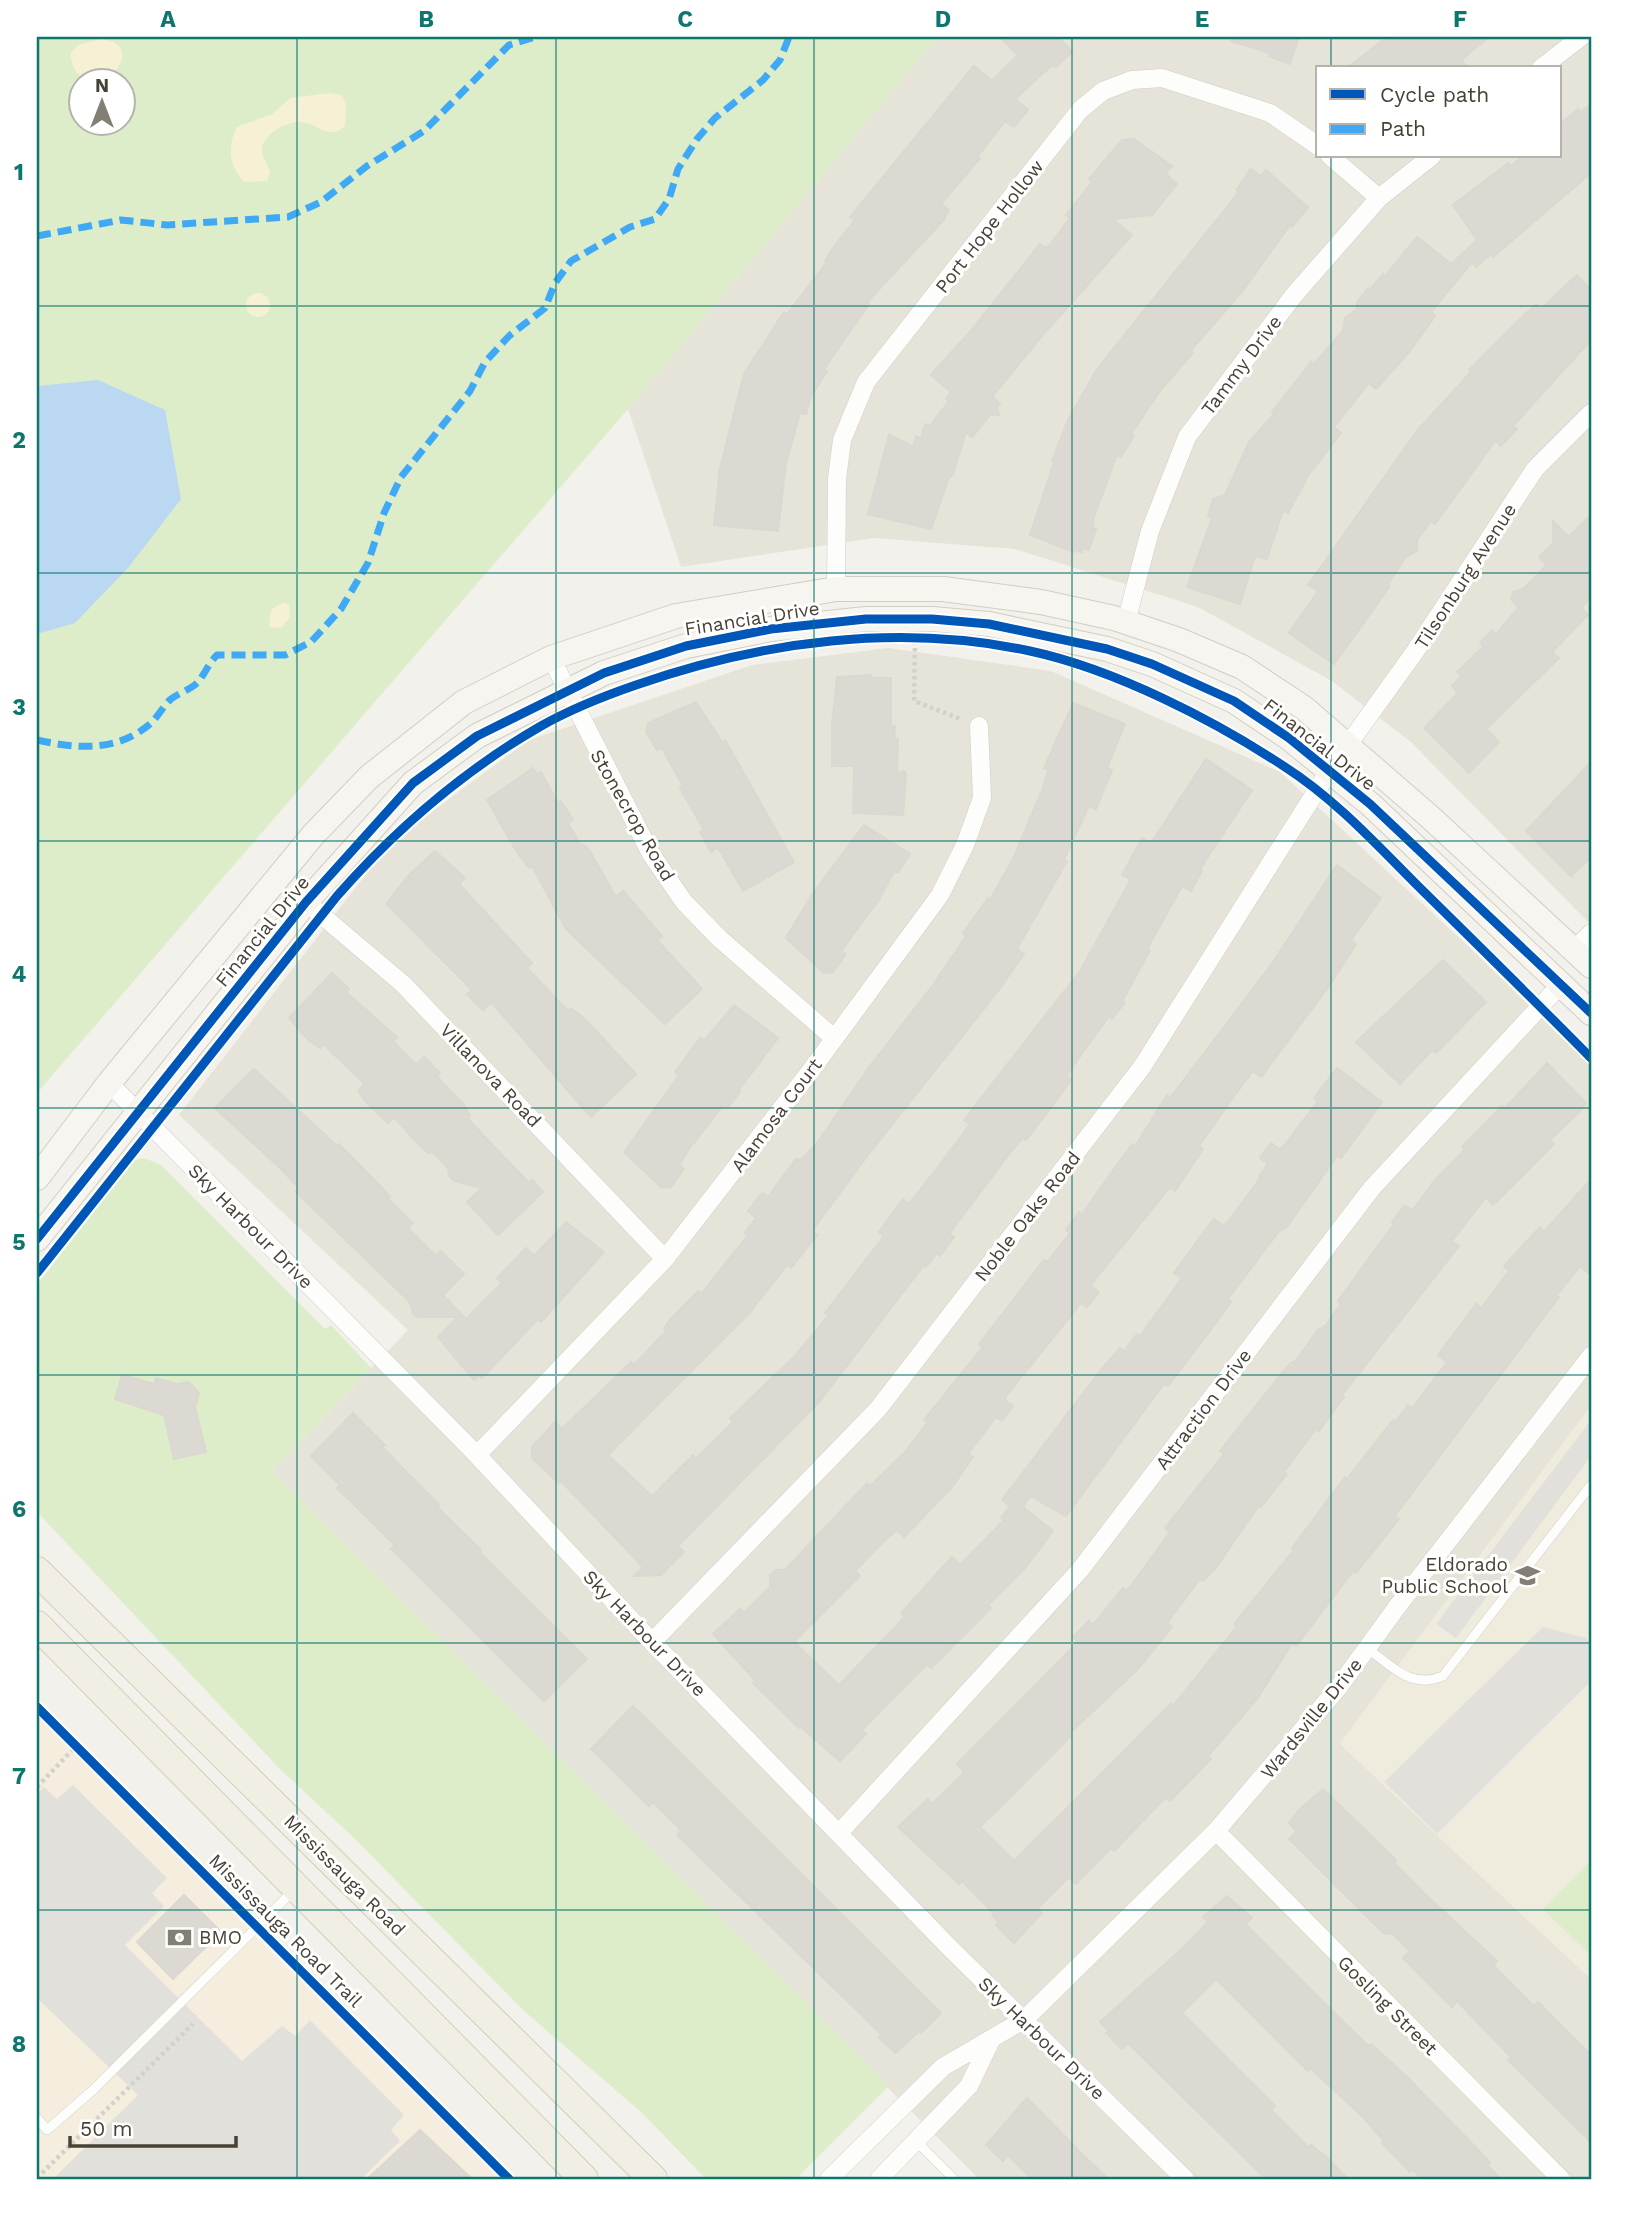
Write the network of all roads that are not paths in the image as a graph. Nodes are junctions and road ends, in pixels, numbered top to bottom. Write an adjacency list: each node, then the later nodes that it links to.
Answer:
1 (1581, 37): 2 (street)
2 (1544, 66)
3 (1316, 145): 8 (street, Port Hope Hollow)
4 (1331, 158): 6 (street)
5 (1429, 158): 6 (street, Tammy Drive)
6 (1379, 198): 9 (street, Tammy Drive)
7 (1591, 413): 13 (street, Tilsonburg Avenue)
8 (836, 589): 9 (street, Financial Drive); 10 (street, Financial Drive)
9 (1126, 622): 13 (street, Financial Drive)
10 (551, 658): 11 (street, Stonecrop Road); 20 (street, Financial Drive)
11 (567, 691): 14 (street, Financial Drive); 15 (street, Financial Drive); 19 (street, Stonecrop Road)
12 (979, 726): 19 (street, Alamosa Court)
13 (1347, 746): 14 (street, Noble Oaks Road); 16 (street, Financial Drive)
14 (1329, 771): 17 (street, Financial Drive); 30 (street, Noble Oaks Road)
15 (306, 902): 21 (street, Financial Drive); 24 (street, Villanova Road)
16 (1586, 949)
17 (1562, 983): 18 (street, Financial Drive); 33 (street, Attraction Drive)
18 (1591, 1013)
19 (834, 1038): 24 (street, Alamosa Court)
20 (109, 1083): 21 (street, Sky Harbour Drive); 22 (street, Financial Drive)
21 (139, 1113): 23 (street, Financial Drive); 26 (street, Sky Harbour Drive)
22 (37, 1178)
23 (37, 1239)
24 (666, 1259): 26 (street, Alamosa Court)
25 (1591, 1356): 31 (street, Wardsville Drive)
26 (477, 1455): 30 (street, Sky Harbour Drive)
27 (1591, 1485): 31 (lane)
28 (37, 1571): 40 (main road, Mississauga Road)
29 (37, 1625): 34 (main road)
30 (652, 1642): 33 (street, Sky Harbour Drive)
31 (1367, 1648): 32 (street, Wardsville Drive)
32 (1216, 1831): 35 (street, Wardsville Drive); 45 (street, Gosling Street)
33 (840, 1832): 35 (street, Sky Harbour Drive)
34 (296, 1887): 37 (lane); 39 (main road)
35 (1024, 2019): 36 (street, Wardsville Drive); 44 (street, Sky Harbour Drive)
36 (990, 2042): 38 (street); 41 (street, Wardsville Drive)
37 (37, 2118)
38 (916, 2141): 42 (street); 43 (lane)
39 (584, 2179)
40 (653, 2179)
41 (829, 2179)
42 (879, 2179)
43 (954, 2179)
44 (1185, 2179)
45 (1561, 2179)

